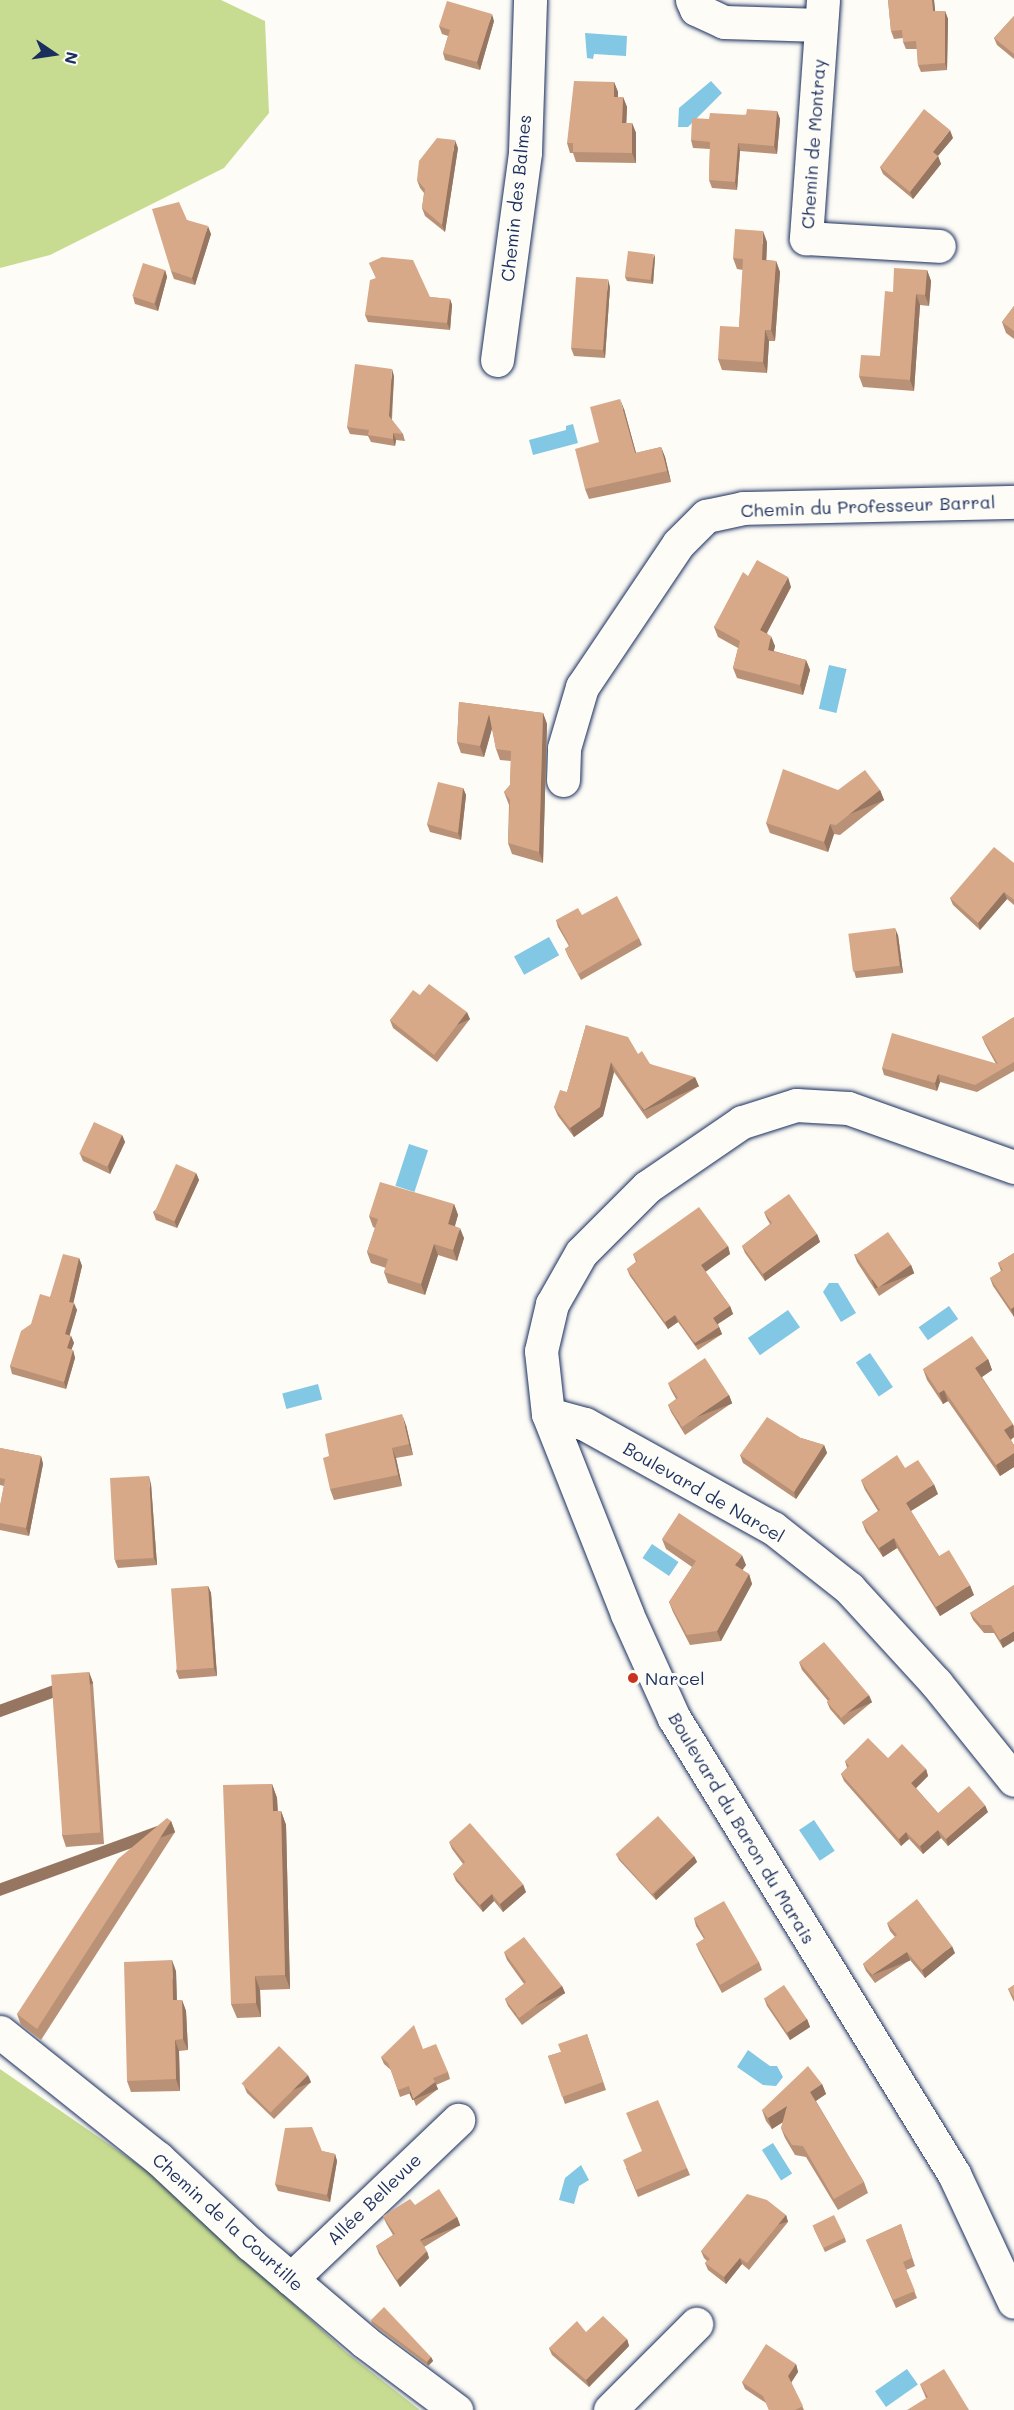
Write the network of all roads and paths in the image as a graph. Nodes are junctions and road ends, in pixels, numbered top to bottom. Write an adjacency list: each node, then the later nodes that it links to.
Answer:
1 (530, 0): 5 (street, Chemin des Balmes)
2 (692, 0): 3 (street, Chemin de Montray)
3 (822, 13): 4 (street, Chemin de Montray)
4 (939, 246)
5 (497, 360)
6 (1014, 502): 7 (street, Chemin du Professeur Barral)
7 (563, 780)
8 (1014, 1167): 9 (street, Boulevard du Baron du Marais)
9 (548, 1414): 10 (street, Boulevard de Narcel); 14 (street, Boulevard du Baron du Marais)
10 (1014, 1780)
11 (0, 2032): 13 (street, Chemin de la Courtille)
12 (458, 2120): 13 (street, Allée Bellevue)
13 (291, 2279): 16 (street, Chemin de la Courtille)
14 (1014, 2302)
15 (696, 2324): 17 (street)
16 (456, 2410)
17 (610, 2410)

